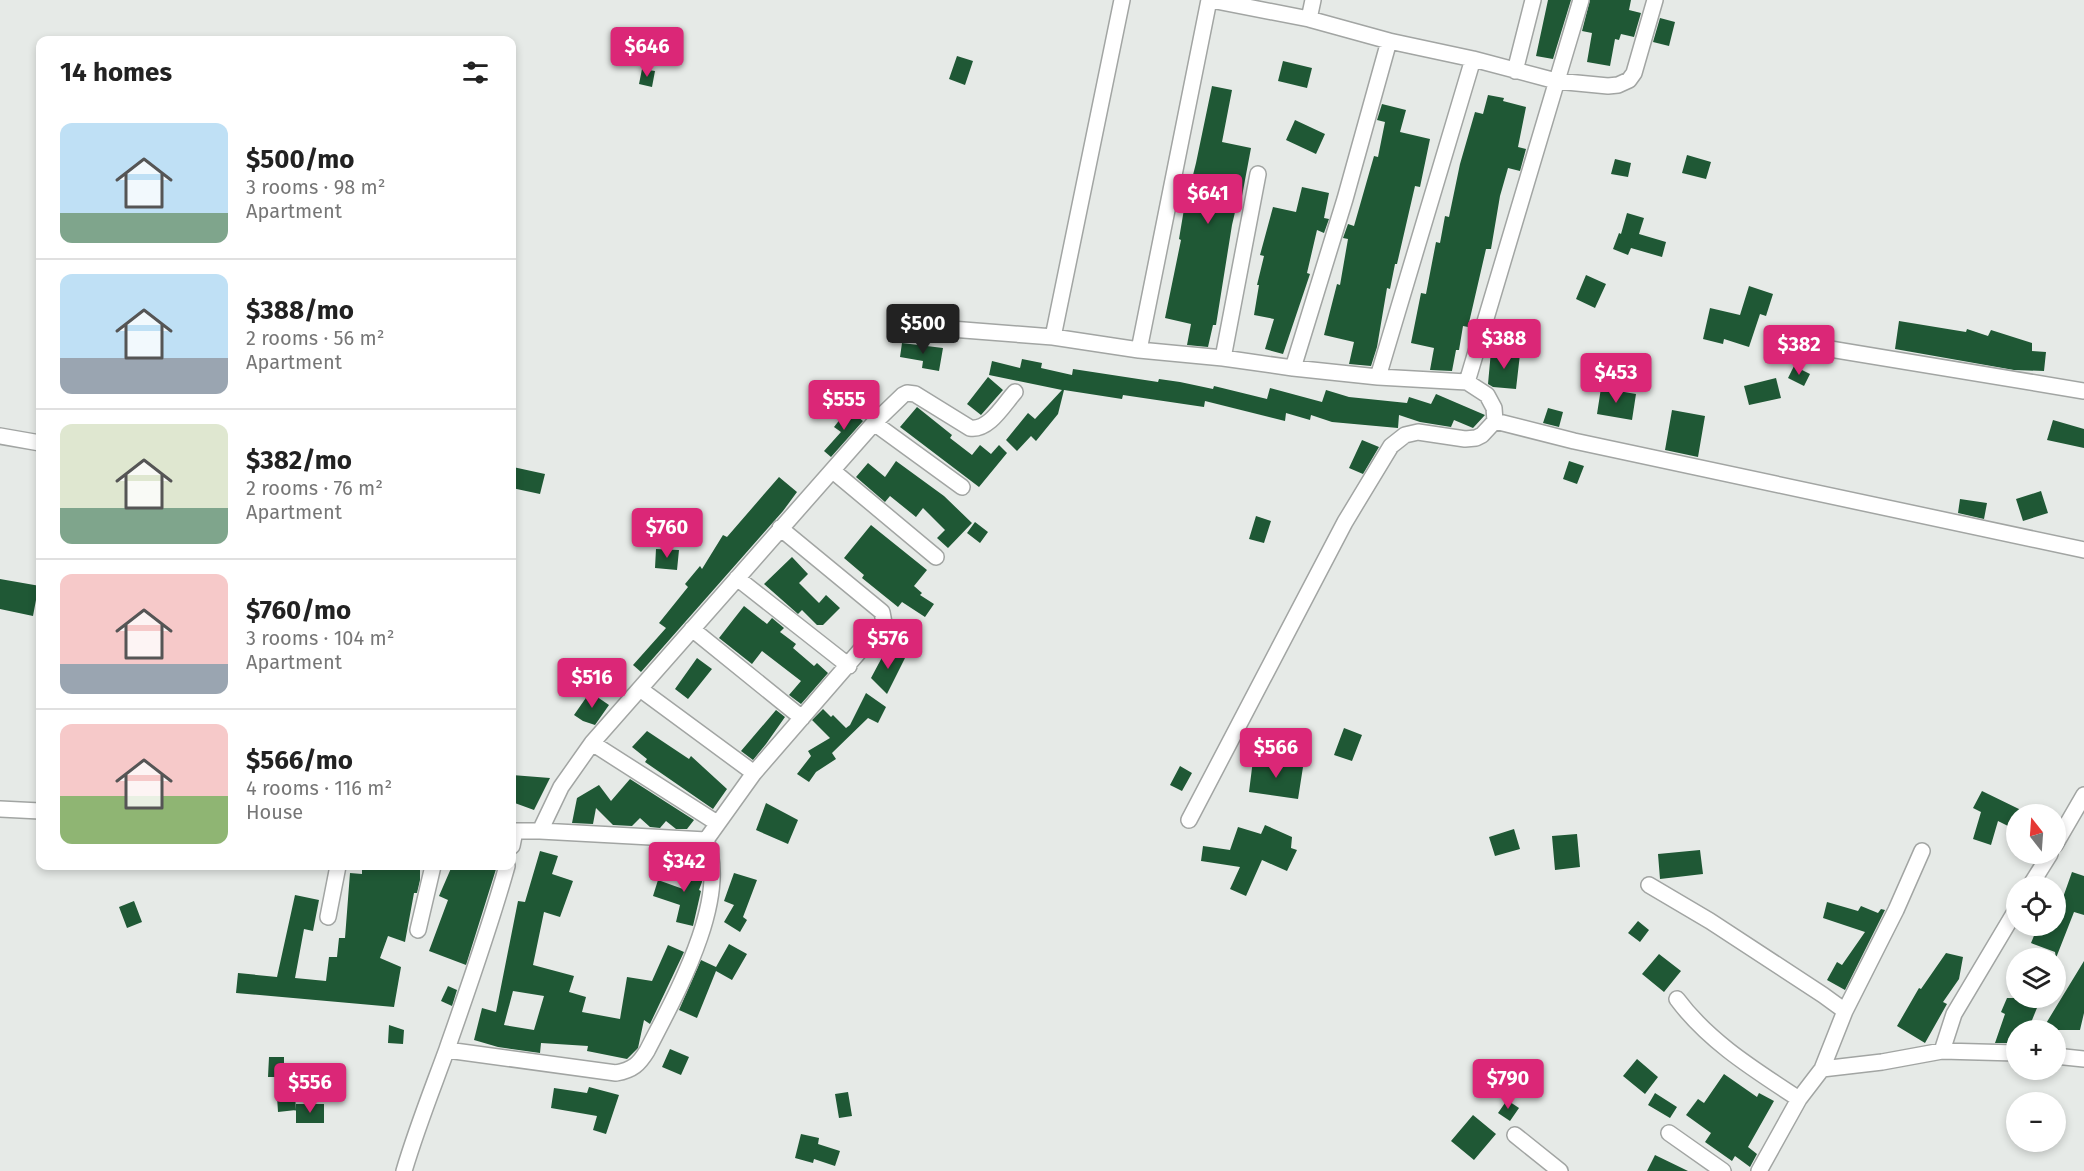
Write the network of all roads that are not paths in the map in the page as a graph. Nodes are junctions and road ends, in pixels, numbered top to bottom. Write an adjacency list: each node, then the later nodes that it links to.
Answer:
1 (1122, 0): 15 (street)
2 (1210, 0): 7 (street); 17 (street)
3 (1313, 0): 8 (street)
4 (1533, 0): 11 (street)
5 (1581, 0): 12 (street)
6 (1655, 0): 12 (street)
7 (1247, 4): 8 (street)
8 (1309, 19): 9 (street)
9 (1389, 41): 10 (street); 19 (street)
10 (1473, 59): 11 (street); 20 (street)
11 (1515, 70): 12 (street)
12 (1556, 81): 21 (street)
13 (1258, 174): 18 (street)
14 (938, 328): 15 (street)
15 (1053, 337): 17 (street)
16 (1818, 347): 22 (street)
17 (1139, 350): 18 (street)
18 (1223, 358): 19 (street)
19 (1293, 368): 20 (street)
20 (1378, 377): 21 (street)
21 (1467, 382): 24 (street)
22 (2084, 391)
23 (1016, 392): 25 (street)
24 (1495, 421): 31 (street); 43 (street)
25 (874, 423): 28 (street); 29 (street)
26 (0, 436): 27 (street)
27 (36, 442)
28 (833, 471): 30 (street); 32 (street)
29 (962, 487)
30 (780, 528): 33 (street); 35 (street)
31 (2084, 550)
32 (936, 557)
33 (738, 578): 34 (street); 35 (street)
34 (692, 629): 36 (street); 37 (street)
35 (849, 666): 37 (street)
36 (640, 688): 38 (street); 39 (street)
37 (802, 718): 39 (street)
38 (592, 743): 44 (street); 46 (street)
39 (754, 773): 44 (street)
40 (2084, 795): 45 (street)
41 (0, 809): 42 (street)
42 (36, 811)
43 (1189, 820)
44 (717, 823): 48 (street)
45 (2066, 826)
46 (540, 831): 47 (street); 48 (street)
47 (516, 835)
48 (706, 840): 59 (street)
49 (1922, 851): 58 (street)
50 (337, 870): 54 (street)
51 (432, 870): 56 (street)
52 (506, 870): 59 (street)
53 (1649, 885): 58 (street)
54 (328, 917)
55 (2006, 927): 60 (street)
56 (418, 930)
57 (1677, 999): 65 (street)
58 (1845, 1011): 64 (street)
59 (447, 1050): 68 (street)
60 (1942, 1051): 61 (street); 64 (street)
61 (2006, 1053)
62 (2066, 1057): 63 (street)
63 (2084, 1059)
64 (1822, 1069): 65 (street)
65 (1799, 1099): 71 (street)
66 (1669, 1133): 70 (street)
67 (1515, 1135): 69 (street)
68 (404, 1171)
69 (1560, 1171)
70 (1723, 1171)
71 (1759, 1171)

